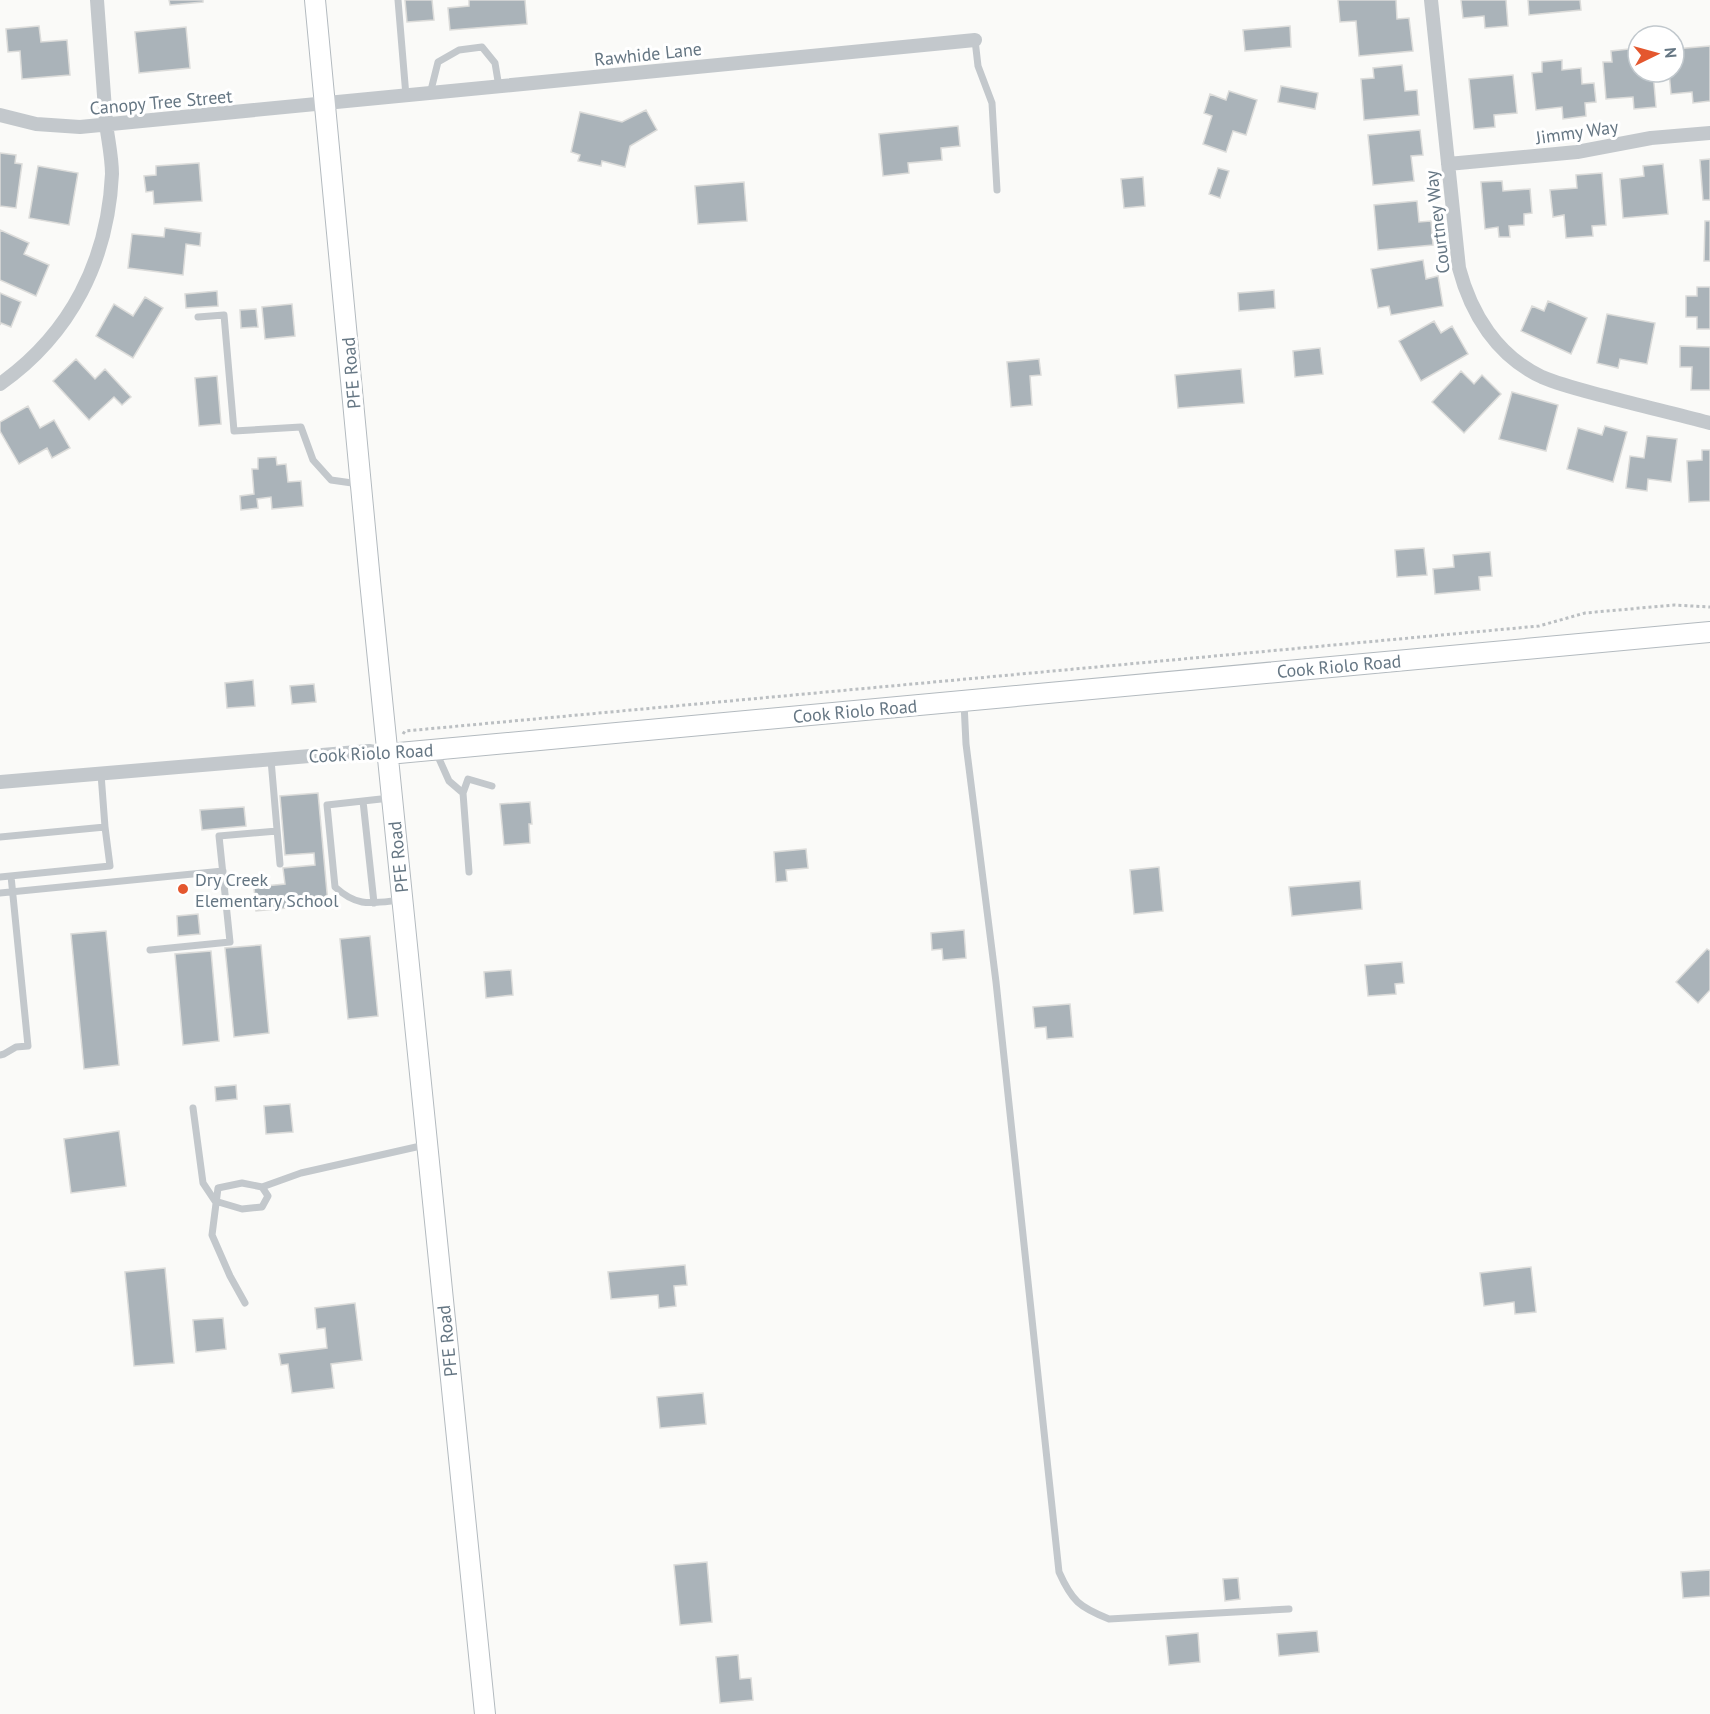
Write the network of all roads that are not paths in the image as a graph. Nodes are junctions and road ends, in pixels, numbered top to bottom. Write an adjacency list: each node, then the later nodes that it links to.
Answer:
1 (97, 0): 11 (street)
2 (315, 0): 9 (main road, PFE Road)
3 (398, 0): 8 (lane)
4 (1431, 0): 13 (street, Courtney Way)
5 (975, 40): 6 (street, Rawhide Lane); 14 (lane)
6 (499, 87): 7 (street, Rawhide Lane); 7 (lane)
7 (430, 93): 8 (street, Rawhide Lane)
8 (406, 96): 9 (street, Rawhide Lane)
9 (325, 104): 11 (street, Canopy Tree Street); 18 (main road, PFE Road)
10 (0, 115): 11 (street, Canopy Tree Street)
11 (106, 125): 16 (street)
12 (1710, 134): 13 (street, Jimmy Way)
13 (1448, 164): 17 (street, Courtney Way)
14 (997, 190)
15 (198, 317): 18 (lane)
16 (0, 384)
17 (1710, 423)
18 (362, 485): 22 (main road, PFE Road)
19 (1710, 632): 20 (main road, Cook Riolo Road)
20 (964, 701): 21 (main road, Cook Riolo Road); 49 (lane)
21 (435, 750): 22 (main road, Cook Riolo Road); 27 (lane)
22 (388, 754): 23 (street, Cook Riolo Road); 28 (main road, PFE Road)
23 (271, 760): 24 (street, Cook Riolo Road); 31 (lane)
24 (101, 774): 25 (street, Cook Riolo Road); 30 (lane)
25 (0, 782)
26 (492, 786): 27 (lane)
27 (463, 793): 35 (lane)
28 (392, 797): 29 (lane); 40 (main road, PFE Road)
29 (363, 801): 41 (lane); 41 (lane)
30 (105, 827): 32 (lane); 36 (lane)
31 (277, 831): 33 (lane); 34 (lane)
32 (0, 837)
33 (280, 864)
34 (223, 871): 38 (lane); 42 (lane)
35 (469, 872)
36 (11, 876): 37 (lane); 38 (lane)
37 (0, 877)
38 (13, 891): 39 (lane); 43 (lane)
39 (0, 893)
40 (402, 900): 41 (lane); 45 (main road, PFE Road)
41 (374, 903)
42 (150, 950)
43 (0, 1055)
44 (193, 1108): 47 (lane)
45 (428, 1145): 46 (lane); 50 (main road, PFE Road)
46 (262, 1187): 47 (lane); 47 (lane)
47 (215, 1201): 48 (lane)
48 (245, 1303)
49 (1289, 1609)
50 (484, 1714)

